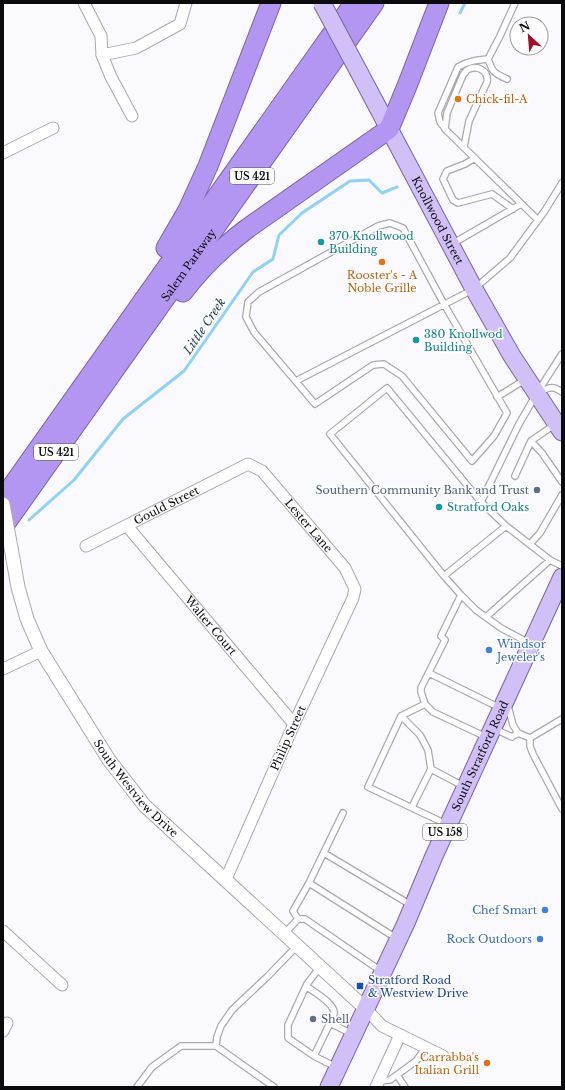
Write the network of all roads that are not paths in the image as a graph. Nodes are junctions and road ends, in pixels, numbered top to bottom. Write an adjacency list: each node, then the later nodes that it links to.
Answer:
1 (84, 3): 9 (street)
2 (186, 3): 9 (street)
3 (271, 3): 26 (highway)
4 (322, 3): 14 (main road, Knollwood Street, bridge)
5 (354, 3): 26 (highway, Salem Parkway / US 421)
6 (374, 3): 26 (highway, Salem Parkway / US 421)
7 (439, 3): 14 (highway)
8 (515, 3): 10 (lane)
9 (102, 55): 12 (street)
10 (488, 59): 11 (lane); 15 (lane)
11 (507, 78)
12 (132, 116)
13 (53, 128): 17 (street)
14 (389, 129): 23 (main road, Knollwood Street); 26 (highway)
15 (445, 129): 16 (lane); 16 (lane)
16 (464, 147): 18 (lane)
17 (3, 153)
18 (475, 158): 20 (lane); 21 (lane)
19 (562, 183): 22 (lane)
20 (522, 204): 21 (lane); 22 (lane)
21 (513, 209): 23 (lane)
22 (538, 220): 24 (lane)
23 (450, 245): 24 (main road, Knollwood Street)
24 (474, 289): 25 (lane); 28 (main road, Knollwood Street)
25 (444, 304): 29 (lane); 29 (lane); 32 (lane)
26 (121, 346): 39 (highway, Salem Parkway / US 421); 44 (highway, Salem Parkway / US 421)
27 (562, 354): 31 (lane)
28 (527, 379): 31 (main road, Knollwood Street); 32 (lane)
29 (296, 381): 32 (lane)
30 (562, 392): 31 (lane)
31 (537, 393): 33 (main road, Knollwood Street); 40 (lane)
32 (497, 397)
33 (559, 428): 34 (lane)
34 (531, 441): 36 (lane); 37 (lane)
35 (248, 464): 42 (street, Gould Street); 52 (street, Lester Lane)
36 (515, 476)
37 (562, 482)
38 (562, 495): 45 (lane)
39 (3, 499)
40 (481, 502): 43 (lane); 49 (lane)
41 (3, 504): 55 (street, South Westview Drive, bridge)
42 (127, 526): 46 (street, Gould Street); 62 (street, Walter Court)
43 (506, 526): 45 (lane); 49 (lane)
44 (3, 527)
45 (530, 544): 47 (lane)
46 (86, 546)
47 (550, 560): 48 (lane); 53 (lane)
48 (562, 566)
49 (444, 576): 51 (lane)
50 (562, 577): 54 (main road, South Stratford Road / US 158)
51 (461, 595): 53 (lane); 57 (lane)
52 (353, 598): 62 (street, Philip Street)
53 (486, 617): 54 (lane)
54 (531, 645): 59 (main road, South Stratford Road / US 158)
55 (41, 651): 56 (street); 73 (street, South Westview Drive)
56 (3, 669)
57 (429, 673): 58 (lane); 59 (lane)
58 (424, 704): 60 (lane); 63 (lane)
59 (504, 704): 63 (main road, South Stratford Road / US 158); 64 (lane)
60 (401, 716): 66 (lane); 68 (lane)
61 (562, 719): 65 (lane)
62 (294, 724): 73 (street, Philip Street)
63 (490, 733): 64 (lane); 67 (main road, South Stratford Road / US 158)
64 (518, 733): 65 (lane)
65 (530, 738): 69 (lane)
66 (431, 770): 67 (lane); 68 (lane)
67 (466, 787): 71 (main road, South Stratford Road / US 158)
68 (412, 807): 71 (lane)
69 (562, 809)
70 (343, 813): 72 (lane)
71 (449, 825): 75 (main road, South Stratford Road / US 158)
72 (324, 853): 74 (lane); 75 (lane)
73 (226, 880): 78 (street, South Westview Drive)
74 (309, 882): 76 (lane); 79 (lane)
75 (413, 906): 79 (main road, South Stratford Road / US 158)
76 (298, 919): 78 (lane); 82 (lane)
77 (4, 932): 83 (street)
78 (284, 934): 80 (street, South Westview Drive)
79 (398, 940): 82 (main road, South Stratford Road / US 158)
80 (297, 946): 81 (street, South Westview Drive); 89 (lane)
81 (320, 967): 84 (lane); 85 (street, South Westview Drive)
82 (383, 972): 85 (main road, South Stratford Road / US 158)
83 (62, 985)
84 (306, 986): 86 (lane); 91 (lane)
85 (366, 1009): 87 (street); 88 (main road, South Stratford Road / US 158)
86 (330, 1023): 88 (lane); 91 (lane)
87 (400, 1034): 90 (street); 95 (street)
88 (354, 1035): 93 (main road, South Stratford Road / US 158)
89 (216, 1046): 96 (lane); 97 (lane)
90 (426, 1047): 92 (street); 94 (lane)
91 (314, 1056): 93 (lane)
92 (443, 1056)
93 (338, 1068): 98 (main road, South Stratford Road / US 158)
94 (397, 1075): 95 (lane); 99 (lane)
95 (378, 1084)
96 (137, 1087)
97 (274, 1087)
98 (329, 1087)
99 (404, 1087)

